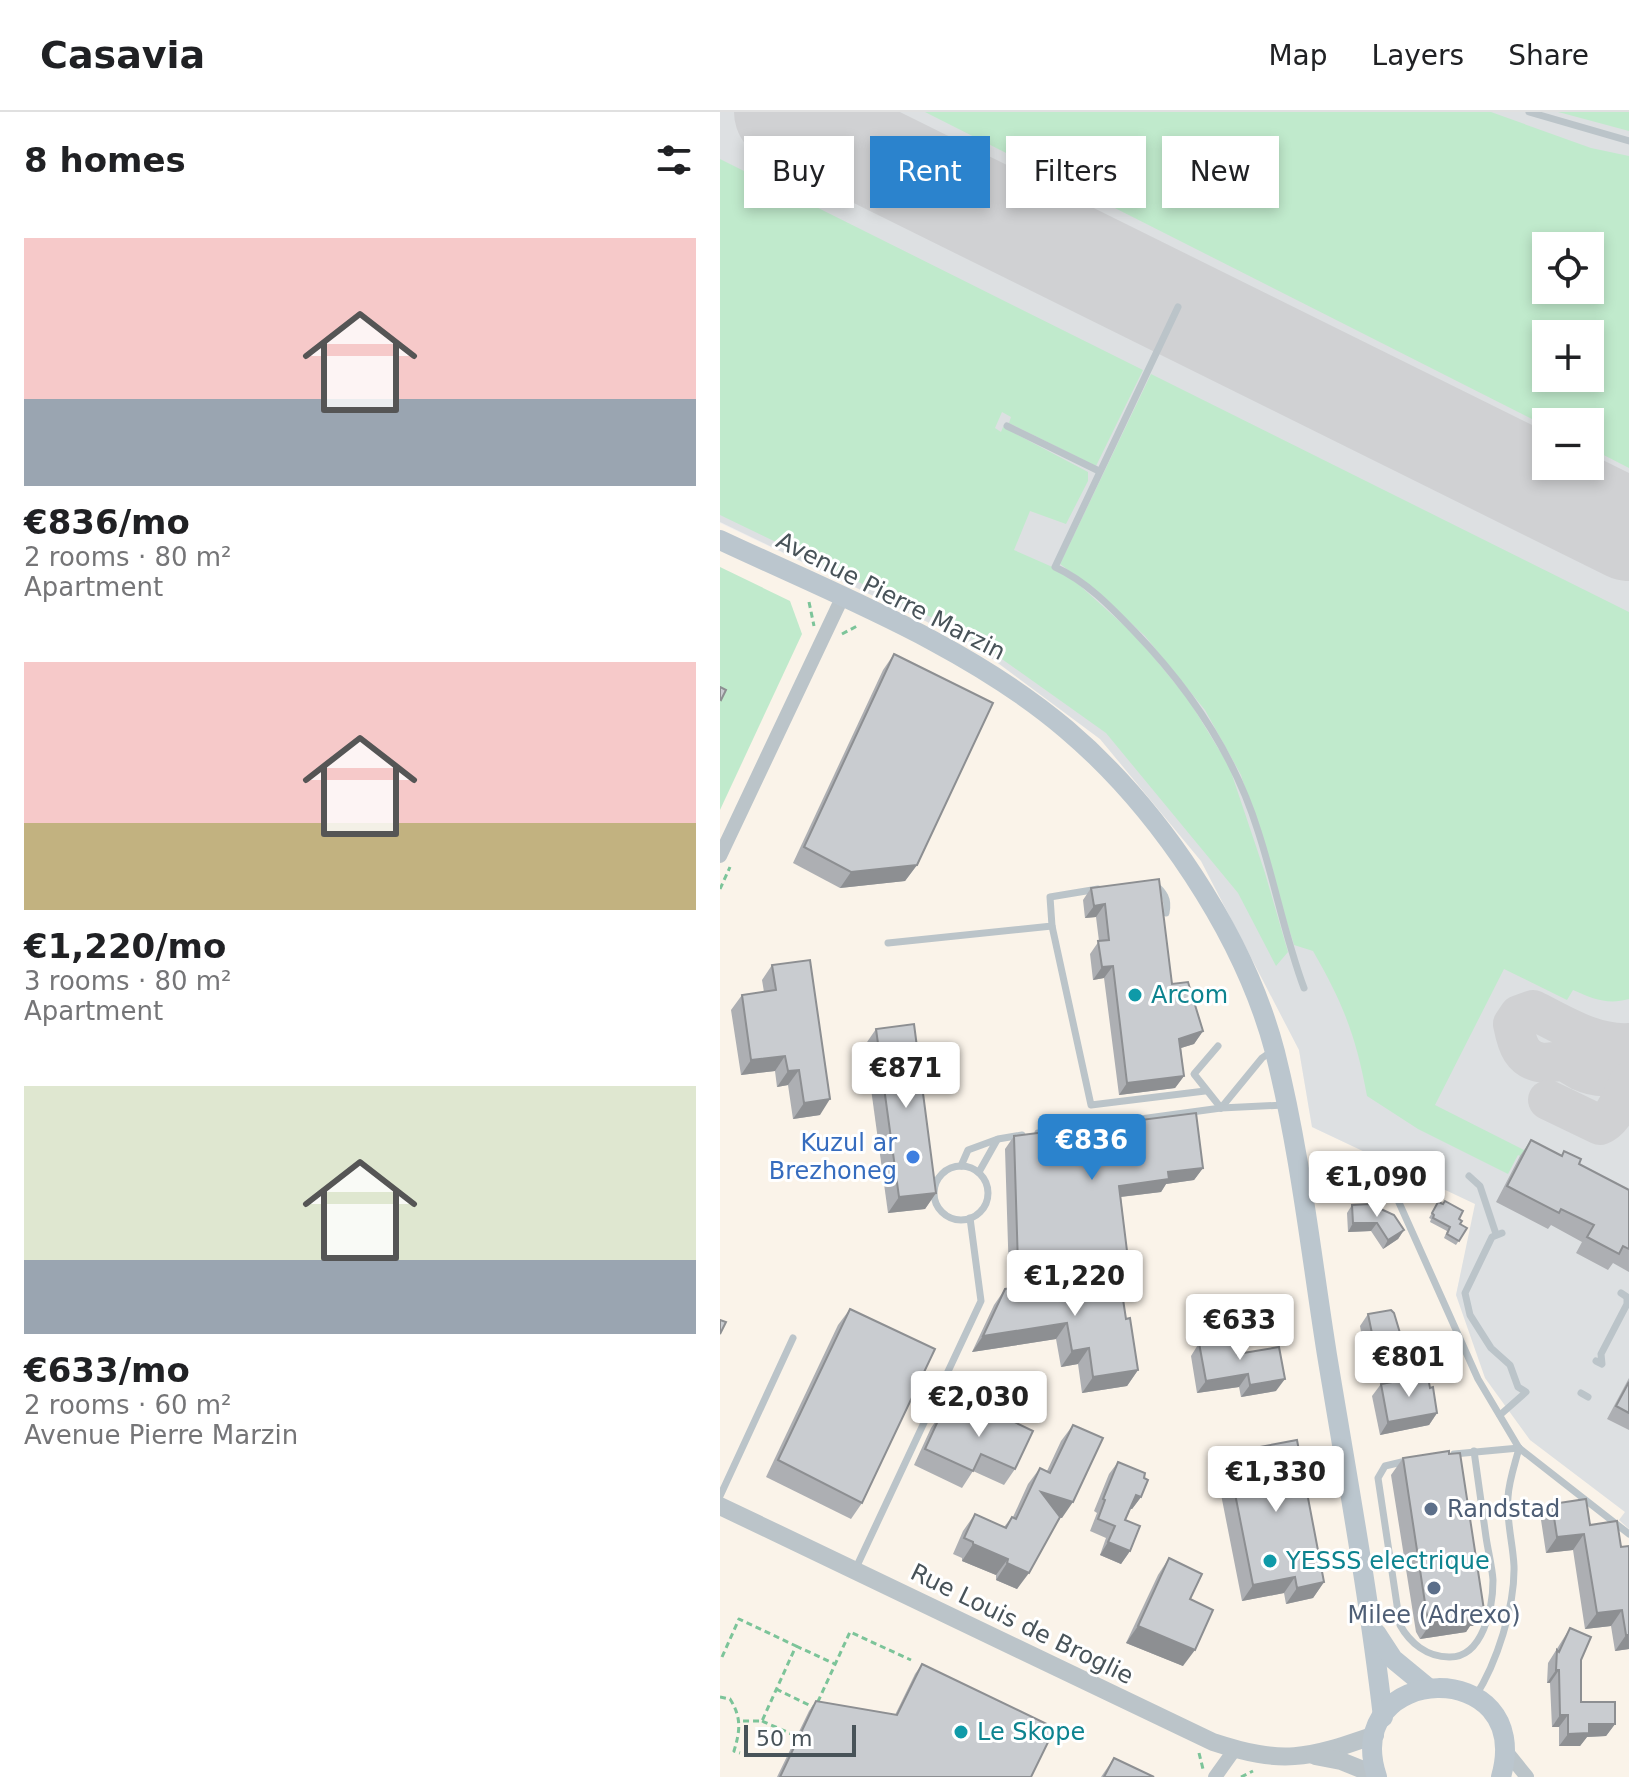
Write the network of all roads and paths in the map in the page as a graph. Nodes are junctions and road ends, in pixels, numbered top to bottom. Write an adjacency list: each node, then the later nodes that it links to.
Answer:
1 (1529, 112): 2 (lane)
2 (1629, 141)
3 (1178, 307): 5 (lane)
4 (1007, 426): 5 (lane)
5 (1099, 471): 14 (lane)
6 (720, 540): 7 (main road, Avenue Pierre Marzin)
7 (842, 598): 8 (street); 16 (main road, Avenue Pierre Marzin)
8 (720, 856)
9 (1150, 880): 11 (lane)
10 (1107, 887): 12 (lane)
11 (1166, 913)
12 (1052, 926): 13 (lane); 17 (lane)
13 (888, 943)
14 (1304, 988)
15 (1218, 1046): 17 (lane)
16 (1274, 1050): 18 (main road, Avenue Pierre Marzin); 19 (lane)
17 (1205, 1091): 19 (lane)
18 (1286, 1105): 19 (lane); 41 (main road, Avenue Pierre Marzin)
19 (1221, 1108): 20 (lane)
20 (998, 1139): 21 (lane); 22 (lane)
21 (961, 1166): 22 (lane); 25 (lane)
22 (979, 1172): 25 (lane)
23 (1469, 1176): 32 (lane)
24 (1388, 1178): 32 (lane)
25 (970, 1218): 40 (lane)
26 (1629, 1297): 28 (lane)
27 (1604, 1324): 28 (lane)
28 (1613, 1332): 30 (lane); 31 (lane)
29 (793, 1338): 37 (lane)
30 (1622, 1339)
31 (1596, 1361)
32 (1500, 1415): 33 (lane)
33 (1519, 1448): 34 (lane); 39 (lane); 49 (lane)
34 (1474, 1451): 35 (lane); 36 (lane)
35 (1446, 1455)
36 (1418, 1460)
37 (720, 1496)
38 (720, 1506): 40 (street, Rue Louis de Broglie)
39 (1629, 1534)
40 (855, 1570): 54 (street, Rue Louis de Broglie)
41 (1371, 1622): 46 (main road); 52 (main road, Avenue Pierre Marzin)
42 (796, 1646): 43 (path); 45 (path); 47 (path)
43 (722, 1657)
44 (911, 1660): 45 (path)
45 (835, 1664): 47 (path)
46 (1427, 1687): 49 (main road); 52 (main road)
47 (776, 1689): 51 (path)
48 (720, 1697): 50 (path)
49 (1475, 1697): 55 (main road)
50 (740, 1721): 51 (path); 56 (path)
51 (762, 1721): 53 (path)
52 (1379, 1726): 57 (street, Rue Louis de Broglie); 58 (main road, Avenue Pierre Marzin)
53 (796, 1736)
54 (1235, 1749): 57 (street, Rue Louis de Broglie); 59 (street)
55 (1506, 1751): 60 (main road); 61 (street)
56 (740, 1753)
57 (1312, 1755): 58 (street, Rue Louis de Broglie)
58 (1377, 1776)
59 (1215, 1777)
60 (1501, 1777)
61 (1527, 1777)

